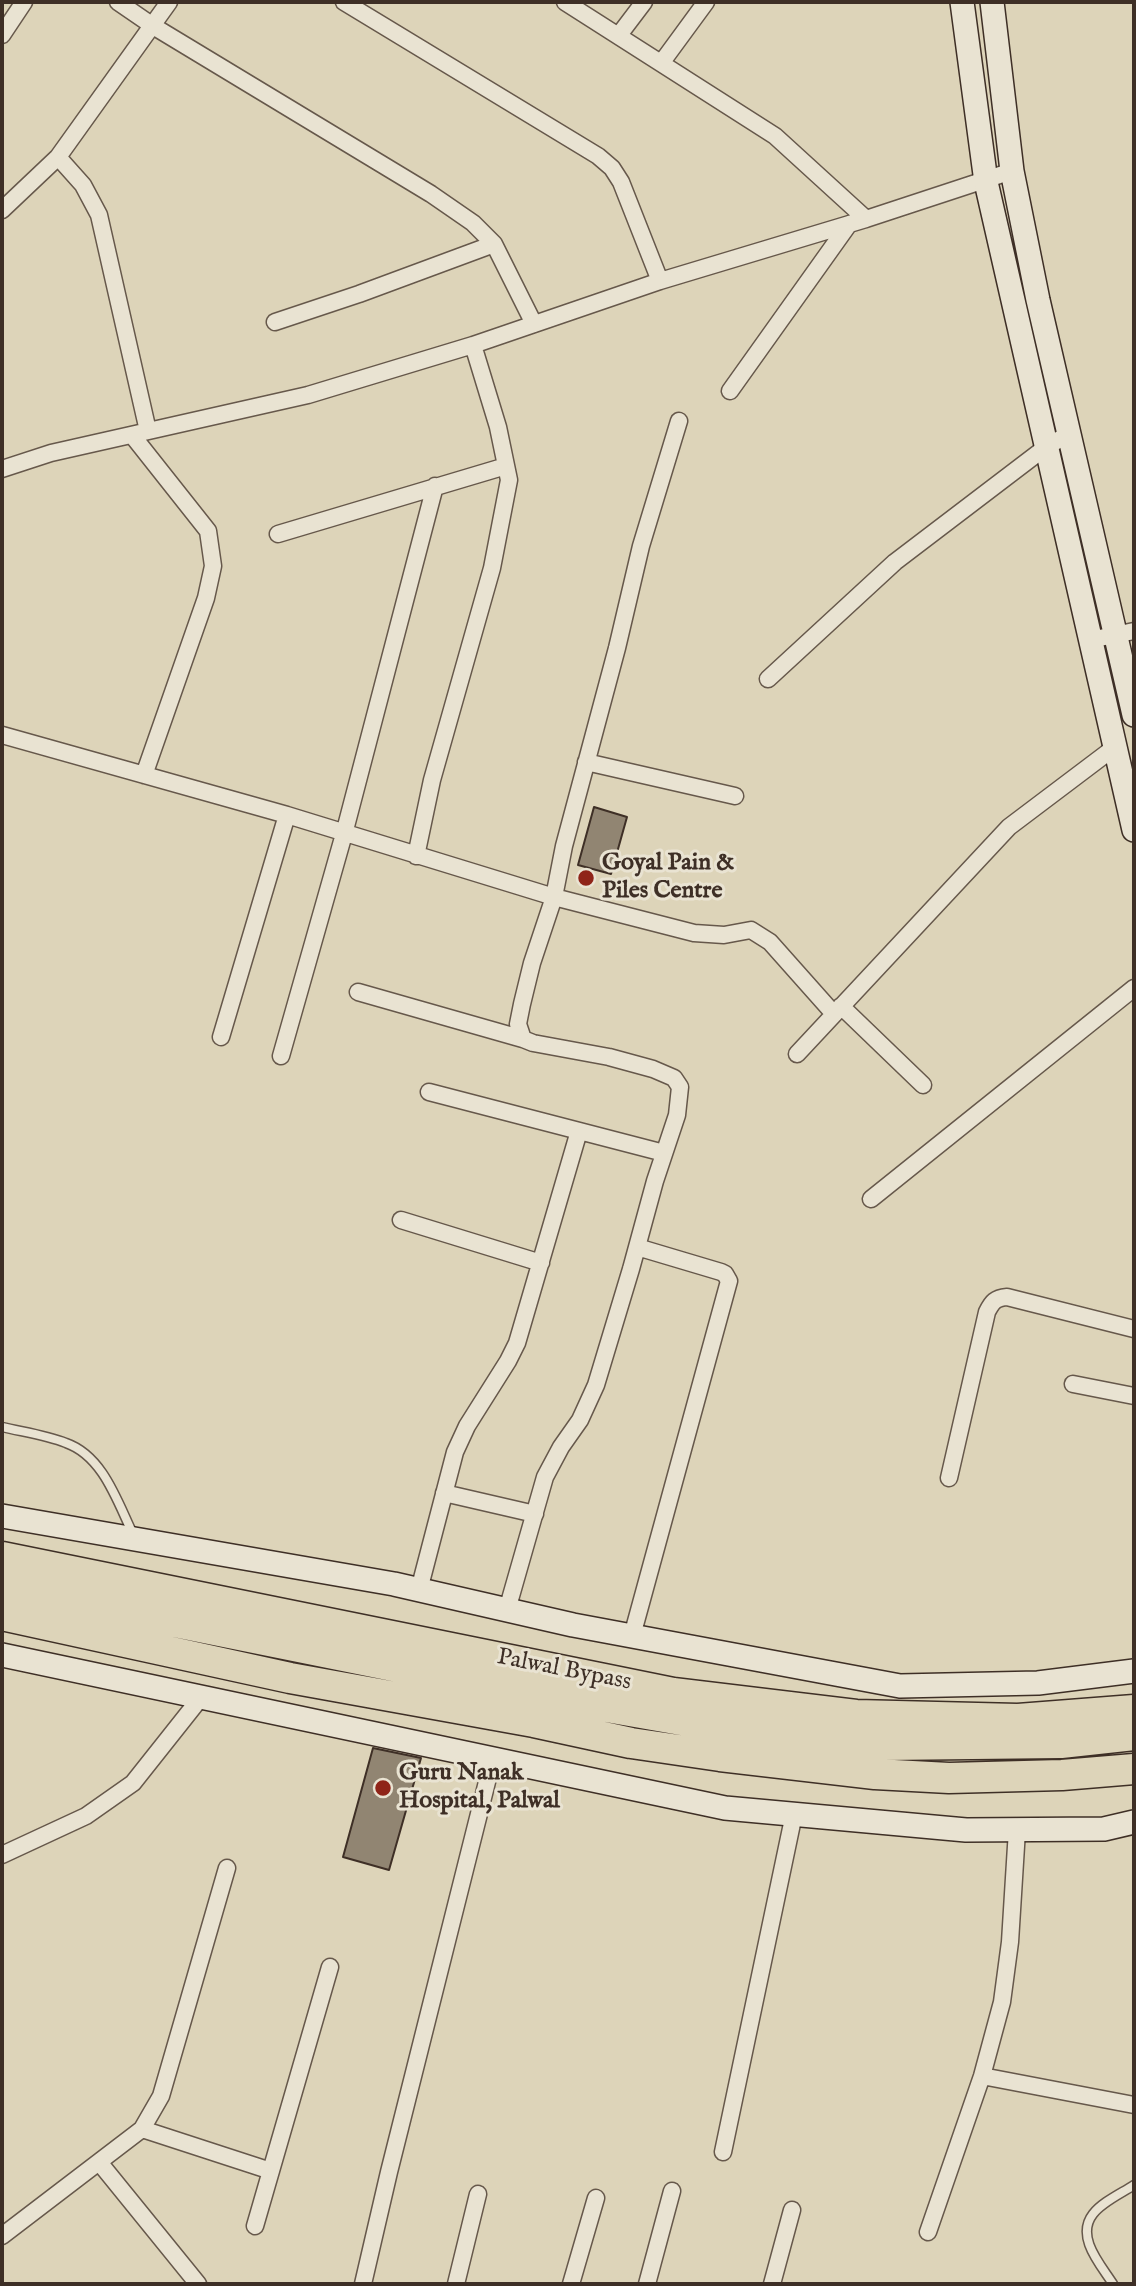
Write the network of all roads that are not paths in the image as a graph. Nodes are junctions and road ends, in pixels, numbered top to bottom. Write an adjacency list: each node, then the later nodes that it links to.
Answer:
1 (24, 2): 11 (street)
2 (118, 2): 10 (street)
3 (169, 2): 10 (street)
4 (344, 2): 21 (street)
5 (565, 2): 12 (street)
6 (644, 2): 12 (street)
7 (706, 2): 13 (street)
8 (962, 2): 16 (street)
9 (992, 2): 15 (street)
10 (153, 26): 14 (street); 20 (street)
11 (2, 35)
12 (619, 35): 13 (street)
13 (662, 62): 18 (street)
14 (58, 157): 17 (street); 27 (street)
15 (1012, 171): 16 (street); 28 (street)
16 (986, 182): 18 (street); 29 (street)
17 (2, 210)
18 (866, 219): 19 (street)
19 (849, 224): 21 (street); 25 (street)
20 (494, 244): 22 (street); 23 (street)
21 (660, 281): 23 (street)
22 (275, 322)
23 (534, 324): 24 (street)
24 (472, 345): 27 (street); 30 (street)
25 (730, 391)
26 (679, 421): 40 (street)
27 (140, 433): 31 (street); 41 (street)
28 (1069, 434): 29 (street); 34 (street)
29 (1045, 447): 35 (street); 36 (street)
30 (506, 466): 32 (street); 46 (street)
31 (2, 469)
32 (435, 486): 33 (street); 45 (street)
33 (278, 534)
34 (1125, 632): 35 (street); 37 (street)
35 (1090, 640): 39 (street)
36 (768, 680)
37 (1134, 715)
38 (2, 735): 41 (street)
39 (1115, 747): 44 (street); 50 (street)
40 (586, 762): 42 (street); 47 (street)
41 (144, 775): 43 (street)
42 (735, 796)
43 (287, 816): 45 (street); 51 (street)
44 (1134, 830)
45 (344, 834): 46 (street); 54 (street)
46 (416, 856): 47 (street)
47 (554, 897): 50 (street); 52 (street)
48 (1134, 988): 59 (street)
49 (358, 992): 52 (street)
50 (838, 1010): 53 (street); 55 (street)
51 (221, 1037)
52 (523, 1039): 58 (street)
53 (797, 1054)
54 (281, 1056)
55 (923, 1085)
56 (429, 1092): 57 (street)
57 (579, 1131): 58 (street); 62 (street)
58 (664, 1153): 61 (street)
59 (871, 1199)
60 (401, 1220): 62 (street)
61 (637, 1247): 69 (street); 78 (street)
62 (541, 1263): 68 (street)
63 (1134, 1329): 67 (street)
64 (1073, 1384): 65 (street)
65 (1134, 1396)
66 (2, 1427): 71 (lane)
67 (949, 1478)
68 (444, 1493): 69 (street); 75 (street)
69 (535, 1514): 76 (street)
70 (2, 1516): 71 (street)
71 (136, 1539): 75 (street)
72 (2, 1544): 81 (highway)
73 (2, 1557): 83 (highway, Palwal Bypass)
74 (2, 1587): 84 (highway, Palwal Bypass)
75 (419, 1590): 76 (street)
76 (507, 1610): 78 (street)
77 (2, 1615): 86 (highway)
78 (632, 1636): 80 (street)
79 (2, 1655): 82 (street)
80 (1134, 1671)
81 (1134, 1695)
82 (202, 1696): 85 (street); 90 (street)
83 (1134, 1710)
84 (1134, 1735)
85 (493, 1758): 87 (street); 108 (street)
86 (1134, 1769)
87 (794, 1814): 89 (street); 96 (street)
88 (1134, 1822): 89 (street)
89 (1017, 1830): 93 (street)
90 (2, 1855)
91 (227, 1868): 95 (street)
92 (330, 1967): 98 (street)
93 (982, 2076): 94 (street); 105 (street)
94 (1134, 2105)
95 (142, 2129): 97 (street); 98 (street)
96 (723, 2152)
97 (99, 2162): 106 (street); 107 (street)
98 (271, 2171): 104 (street)
99 (1134, 2185): 113 (lane)
100 (672, 2191): 111 (street)
101 (478, 2194): 109 (street)
102 (596, 2198): 110 (street)
103 (792, 2210): 112 (street)
104 (255, 2226)
105 (928, 2232)
106 (2, 2236)
107 (198, 2284)
108 (363, 2284)
109 (456, 2284)
110 (571, 2284)
111 (647, 2284)
112 (772, 2284)
113 (1113, 2284)

